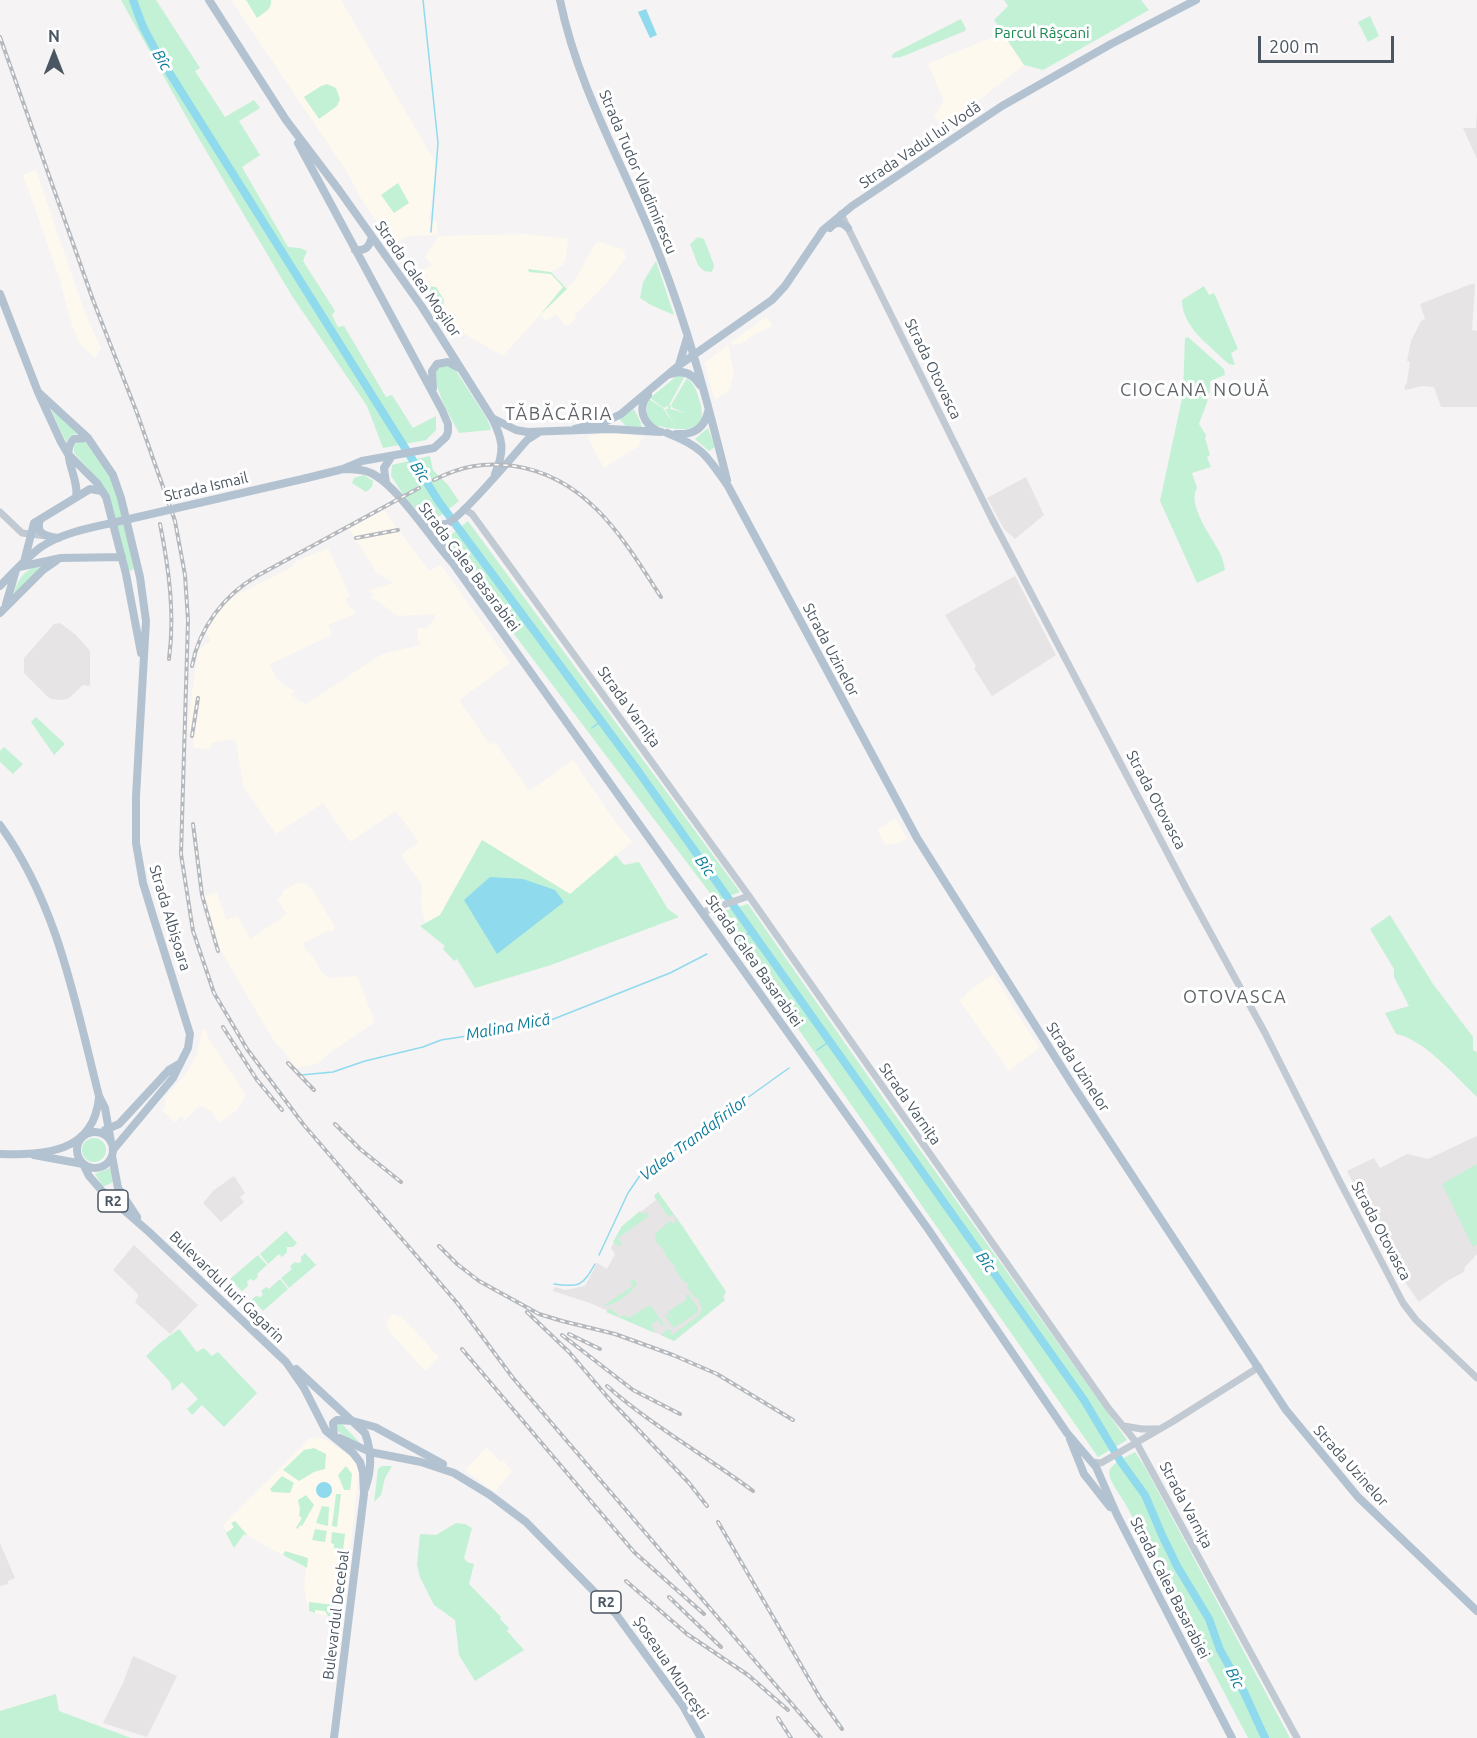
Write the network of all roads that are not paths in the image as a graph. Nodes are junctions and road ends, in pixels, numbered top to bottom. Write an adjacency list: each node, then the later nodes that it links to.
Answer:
1 (209, 0): 4 (main road, Strada Calea Moșilor)
2 (560, 0): 11 (main road, Strada Tudor Vladimirescu)
3 (1196, 0): 5 (main road, Strada Vadul lui Vodă)
4 (286, 120): 7 (main road, Strada Calea Moșilor); 8 (main road, Strada Calea Moșilor)
5 (841, 214): 6 (street, Strada Otovasca); 9 (main road, Strada Vadul lui Vodă)
6 (848, 228): 9 (main road); 71 (street, Strada Otovasca)
7 (372, 237): 8 (main road); 15 (main road, Strada Calea Moșilor)
8 (355, 250): 21 (main road, Strada Calea Moșilor)
9 (800, 266): 12 (main road, Strada Vadul lui Vodă)
10 (0, 294): 20 (main road, Strada Albișoara)
11 (687, 338): 12 (main road); 13 (main road, Strada Tudor Vladimirescu); 14 (main road)
12 (717, 340): 13 (main road, Strada Vadul lui Vodă); 17 (main road)
13 (693, 355): 14 (main road); 17 (main road, Strada Uzinelor)
14 (678, 366): 16 (main road)
15 (462, 370): 21 (main road); 23 (main road, Strada Calea Moșilor)
16 (666, 376): 18 (main road); 19 (main road)
17 (699, 376): 19 (main road, Strada Uzinelor)
18 (653, 388): 24 (main road); 26 (main road)
19 (704, 390): 22 (main road, Strada Uzinelor)
20 (38, 392): 27 (main road, Strada Albișoara); 29 (main road, Strada Albișoara)
21 (434, 397): 28 (main road, Strada Calea Moșilor)
22 (708, 408): 26 (main road); 34 (main road, Strada Uzinelor)
23 (492, 418): 25 (main road); 32 (main road, Strada Calea Moșilor)
24 (575, 429): 25 (main road); 26 (main road)
25 (538, 433): 32 (main road)
26 (664, 433): 34 (main road, Strada Uzinelor)
27 (88, 438): 29 (main road); 50 (main road, Strada Albișoara)
28 (430, 449): 30 (main road, Strada Ismail)
29 (68, 454): 35 (main road, Strada Albișoara); 36 (main road)
30 (392, 458): 31 (main road, Strada Ismail); 33 (main road)
31 (344, 469): 33 (main road, Strada Calea Basarabiei); 44 (main road, Strada Ismail, bridge)
32 (494, 477): 38 (main road)
33 (386, 483): 39 (main road, Strada Calea Basarabiei)
34 (728, 486): 70 (main road, Strada Uzinelor)
35 (102, 491): 36 (main road); 45 (main road, Strada Albișoara)
36 (76, 497): 40 (main road)
37 (0, 512): 42 (street)
38 (462, 512): 41 (main road); 55 (street, Strada Varnița)
39 (415, 518): 41 (main road); 47 (main road, Strada Calea Basarabiei)
40 (37, 521): 42 (street); 43 (main road); 44 (main road)
41 (448, 523): 47 (main road)
42 (19, 531): 43 (street)
43 (30, 535): 44 (street); 48 (main road)
44 (51, 539): 46 (main road); 48 (main road, Strada Ismail)
45 (122, 557): 46 (main road); 51 (main road, Strada Albișoara)
46 (61, 558): 48 (main road); 52 (main road)
47 (452, 562): 56 (main road, Strada Calea Basarabiei)
48 (20, 566): 49 (main road, Strada Ismail); 52 (main road)
49 (0, 586)
50 (144, 602): 51 (main road); 53 (main road, Strada Albișoara)
51 (133, 605): 53 (main road, Strada Albișoara)
52 (3, 610)
53 (142, 669): 57 (main road, Strada Albișoara)
54 (0, 825): 58 (main road, Bulevardul Iuri Gagarin)
55 (747, 897): 56 (street); 73 (street, Strada Varnița)
56 (703, 912): 76 (main road, Strada Calea Basarabiei)
57 (180, 1064): 60 (main road); 64 (main road, Strada Albișoara)
58 (99, 1096): 59 (main road, Bulevardul Iuri Gagarin); 63 (main road)
59 (105, 1108): 60 (main road); 61 (main road, Bulevardul Iuri Gagarin)
60 (125, 1117): 61 (main road)
61 (108, 1129): 62 (main road); 64 (main road, Bulevardul Iuri Gagarin)
62 (98, 1132): 63 (main road); 64 (main road)
63 (81, 1138): 66 (main road); 67 (main road)
64 (112, 1149): 67 (main road); 68 (main road, Bulevardul Iuri Gagarin / R2)
65 (0, 1154): 66 (main road)
66 (34, 1155): 67 (main road)
67 (83, 1164): 68 (main road, Bulevardul Iuri Gagarin / R2)
68 (149, 1232): 69 (main road, Bulevardul Iuri Gagarin / R2)
69 (286, 1362): 72 (main road, Bulevardul Iuri Gagarin / R2); 78 (main road, Bulevardul Iuri Gagarin / R2)
70 (1259, 1367): 75 (street); 92 (main road, Strada Uzinelor)
71 (1477, 1378)
72 (353, 1420): 74 (main road, Șoseaua Muncești / R2); 78 (main road); 81 (main road, Bulevardul Iuri Gagarin)
73 (1123, 1426): 75 (street); 80 (street, Strada Varnița)
74 (375, 1427): 79 (main road, Șoseaua Muncești / R2); 81 (main road)
75 (1160, 1429): 77 (street)
76 (1067, 1433): 85 (main road, Strada Calea Basarabiei); 86 (main road, Strada Calea Basarabiei)
77 (1150, 1435): 80 (street); 82 (street)
78 (333, 1437): 81 (main road, R2); 90 (main road, Bulevardul Decebal)
79 (406, 1444): 84 (main road); 88 (main road, Șoseaua Muncești / R2)
80 (1133, 1444): 82 (street, Strada Varnița); 85 (street)
81 (370, 1452): 83 (main road, Șoseaua Muncești / R2); 87 (main road, Bulevardul Decebal)
82 (1144, 1455): 96 (street, Strada Varnița)
83 (386, 1456): 84 (main road, Șoseaua Muncești / R2); 87 (main road)
84 (404, 1458): 88 (main road, Șoseaua Muncești / R2)
85 (1099, 1464): 86 (main road); 89 (main road); 91 (main road, Strada Calea Basarabiei)
86 (1082, 1469): 89 (main road, Strada Calea Basarabiei)
87 (370, 1471): 90 (main road, Bulevardul Decebal)
88 (454, 1473): 94 (main road, Șoseaua Muncești / R2)
89 (1087, 1478): 91 (main road, Strada Calea Basarabiei)
90 (364, 1494): 93 (main road, Bulevardul Decebal)
91 (1117, 1515): 95 (main road, Strada Calea Basarabiei)
92 (1477, 1611)
93 (334, 1738)
94 (701, 1738)
95 (1232, 1738)
96 (1297, 1738)

